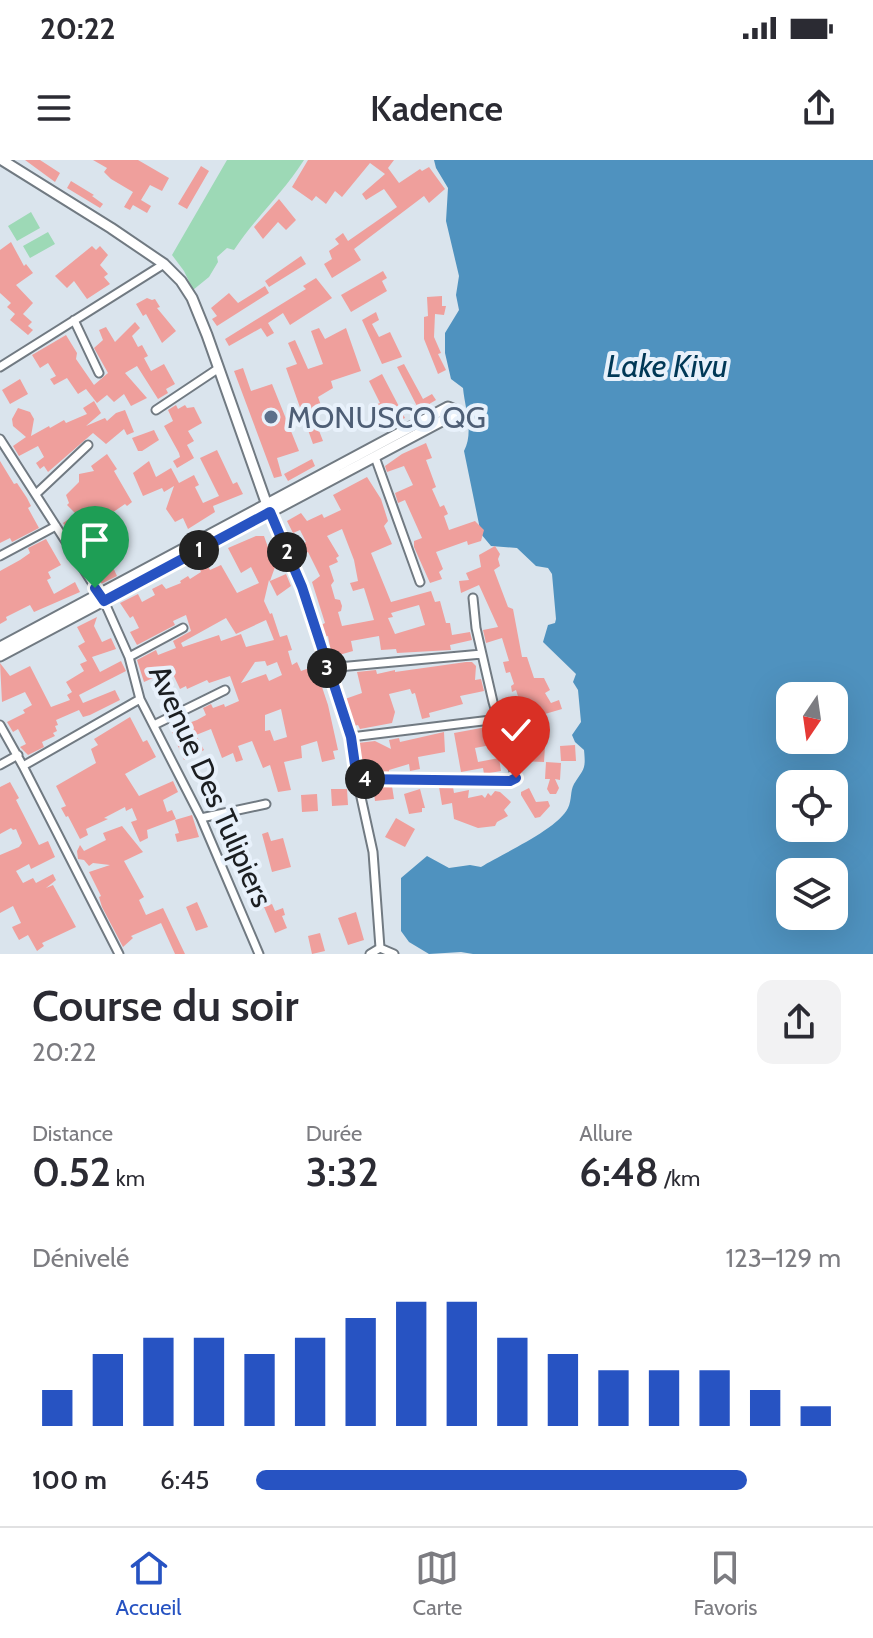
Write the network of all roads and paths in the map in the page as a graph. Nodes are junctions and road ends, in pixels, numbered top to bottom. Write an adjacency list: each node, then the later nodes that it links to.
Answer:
1 (2, 160): 2 (street)
2 (164, 264): 3 (street); 5 (street)
3 (74, 320): 4 (street); 6 (street)
4 (0, 367)
5 (219, 368): 7 (street); 12 (street)
6 (99, 373)
7 (156, 410)
8 (0, 439): 11 (street, Avenue Des Tulipiers)
9 (88, 445): 11 (street)
10 (375, 457): 12 (street); 12 (street); 15 (street)
11 (36, 494): 13 (street, Avenue Des Tulipiers)
12 (268, 508): 16 (street); 23 (street)
13 (56, 526): 14 (street); 16 (street, Avenue Des Tulipiers)
14 (0, 556)
15 (420, 582)
16 (102, 598): 19 (street); 21 (street); 22 (street, Avenue Des Tulipiers)
17 (473, 598): 20 (street)
18 (183, 628): 22 (street)
19 (0, 647)
20 (482, 654): 23 (street); 26 (street)
21 (0, 656)
22 (129, 657): 25 (street, Avenue Des Tulipiers)
23 (327, 668): 29 (street)
24 (225, 690): 28 (street)
25 (140, 699): 28 (street, Avenue Des Tulipiers); 32 (street)
26 (499, 719): 29 (street); 33 (street)
27 (0, 725): 30 (street)
28 (154, 725): 35 (street, Avenue Des Tulipiers)
29 (351, 737): 33 (street)
30 (18, 755): 31 (street); 32 (street)
31 (0, 765)
32 (23, 766): 37 (street)
33 (357, 779): 36 (street)
34 (266, 804): 35 (street)
35 (201, 818): 38 (street, Avenue Des Tulipiers)
36 (380, 948): 39 (street); 40 (street)
37 (119, 954)
38 (259, 954)
39 (370, 954)
40 (394, 954)

